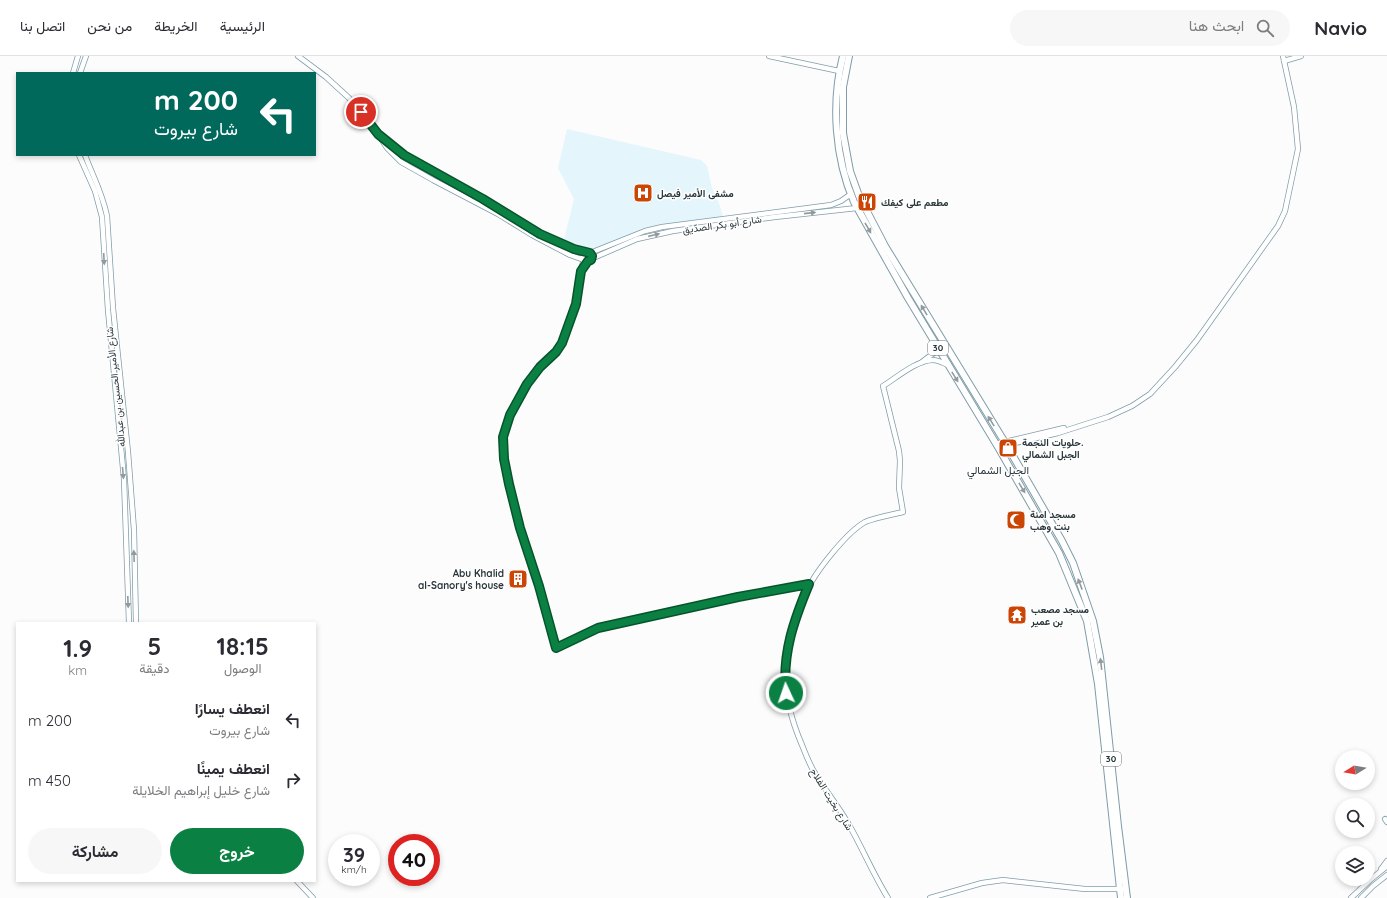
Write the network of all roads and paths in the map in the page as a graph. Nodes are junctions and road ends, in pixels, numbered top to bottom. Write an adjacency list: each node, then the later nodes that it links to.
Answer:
1 (78, 56): 10 (street)
2 (86, 56): 11 (street)
3 (298, 56): 12 (street)
4 (769, 56): 9 (street)
5 (843, 56): 9 (main road, 30)
6 (849, 56): 15 (main road, 30)
7 (1301, 56): 8 (street)
8 (1283, 59): 25 (street)
9 (839, 71): 16 (main road, 30)
10 (72, 72)
11 (80, 72)
12 (378, 134): 20 (street); 21 (street)
13 (80, 156): 17 (street, شارع الأمير الحسين بن عبدالله)
14 (85, 156): 17 (street, شارع الأمير الحسين بن عبدالله)
15 (854, 185): 16 (main road); 25 (main road, 30, one-way to 15)
16 (848, 188): 18 (main road, 30)
17 (98, 190): 27 (street, شارع الأمير الحسين بن عبدالله); 28 (street, شارع الأمير الحسين بن عبدالله, one-way to 28)
18 (850, 194): 19 (main road, 30); 20 (street, شارع أبو بكر الصدّيق)
19 (857, 208): 21 (street, شارع أبو بكر الصدّيق, one-way to 19); 22 (main road, 30, one-way to 22)
20 (588, 253): 21 (street); 21 (street)
21 (587, 260): 29 (street)
22 (939, 349): 23 (street); 24 (main road, 30)
23 (921, 363): 24 (street); 29 (street, شارع بخيت الفلاح)
24 (948, 365): 26 (main road, 30, one-way to 26)
25 (1006, 443): 26 (street); 32 (main road, 30, one-way to 25)
26 (997, 446): 32 (main road, 30, one-way to 32)
27 (128, 452): 28 (street); 31 (street, شارع الأمير الحسين بن عبدالله, one-way to 27)
28 (122, 453): 30 (street, شارع الأمير الحسين بن عبدالله, one-way to 30)
29 (809, 584): 41 (street, شارع بخيت الفلاح)
30 (129, 622)
31 (136, 622)
32 (1104, 721): 33 (main road, 30)
33 (1106, 736): 39 (main road, 30); 44 (main road, 30)
34 (1387, 860): 36 (street)
35 (1387, 866): 36 (street)
36 (1377, 874): 45 (street)
37 (1387, 875): 46 (street)
38 (298, 882): 40 (street)
39 (1120, 889): 42 (street); 43 (main road, 30)
40 (313, 898)
41 (888, 898)
42 (930, 898)
43 (1121, 898)
44 (1127, 898)
45 (1351, 898)
46 (1361, 898)

